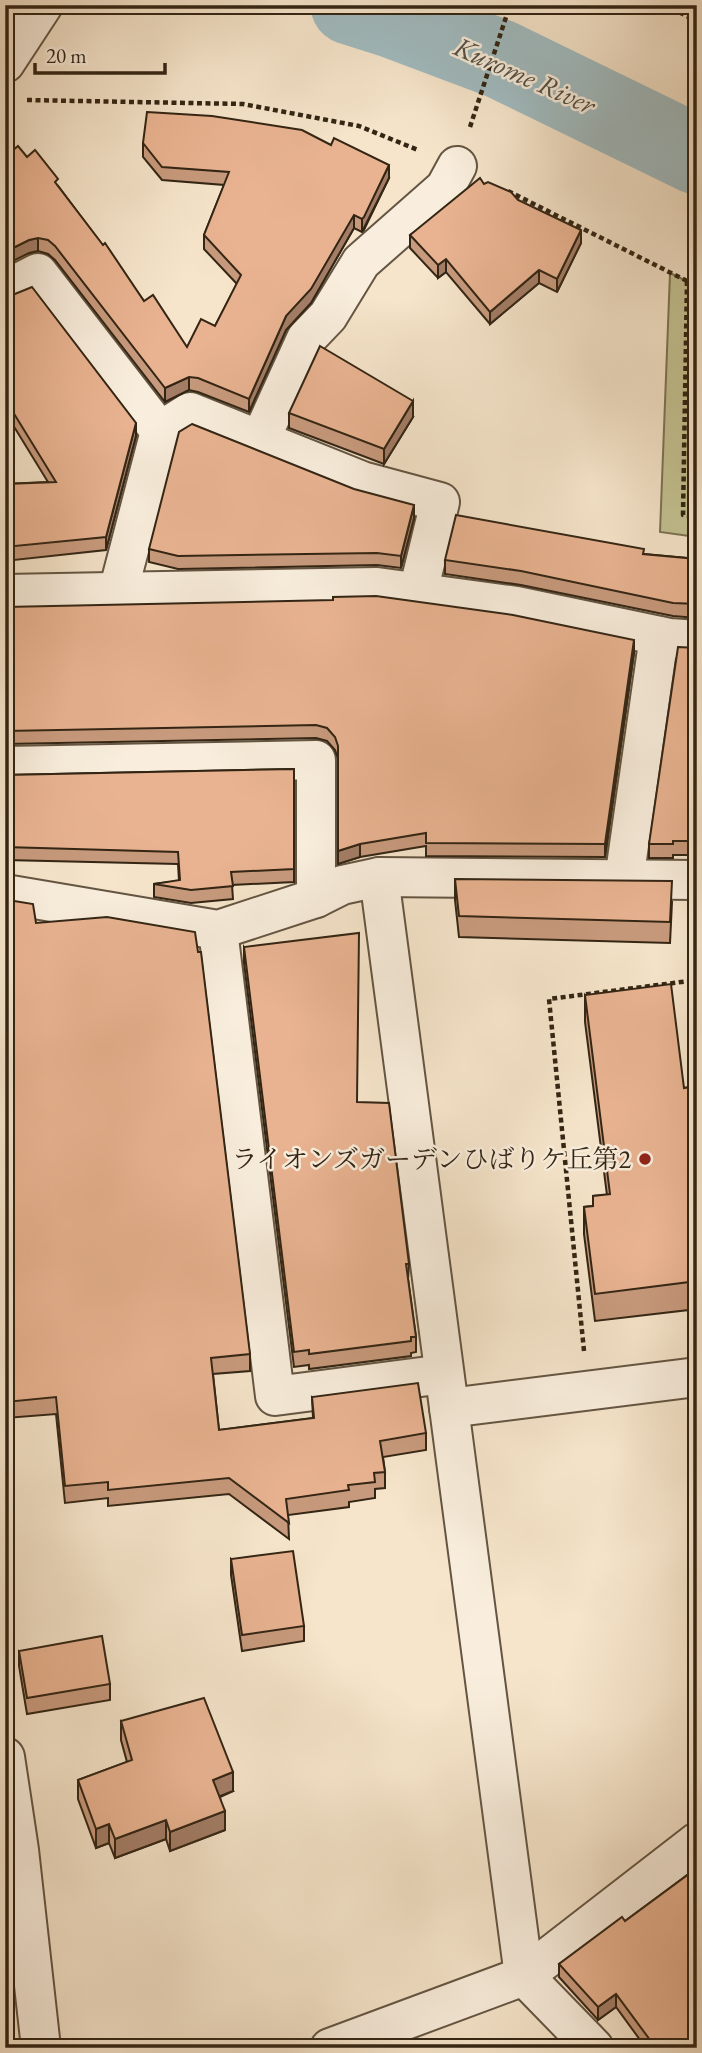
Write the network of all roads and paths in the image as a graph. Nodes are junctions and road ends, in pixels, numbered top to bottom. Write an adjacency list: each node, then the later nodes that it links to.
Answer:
1 (43, 5): 5 (street)
2 (510, 5): 7 (path)
3 (664, 5): 4 (path)
4 (697, 21)
5 (5, 62)
6 (18, 100): 7 (path)
7 (457, 166): 8 (path); 14 (street)
8 (687, 281): 9 (path); 11 (path)
9 (697, 286)
10 (5, 290): 13 (street)
11 (687, 302): 12 (path); 15 (path)
12 (697, 307)
13 (160, 431): 14 (street); 16 (street)
14 (260, 440): 17 (street)
15 (697, 517)
16 (118, 592): 17 (street); 18 (street)
17 (418, 592): 19 (street)
18 (5, 594)
19 (659, 636): 20 (street); 23 (street)
20 (697, 640)
21 (5, 766): 26 (street)
22 (379, 877): 23 (street); 26 (street); 30 (street)
23 (624, 880): 24 (street)
24 (697, 880)
25 (5, 894): 27 (street)
26 (316, 898): 27 (street)
27 (218, 930): 30 (street)
28 (697, 980): 31 (path)
29 (697, 1377): 31 (street)
30 (447, 1391): 31 (street); 34 (street)
31 (588, 1391)
32 (5, 1757): 35 (street)
33 (697, 1842): 34 (street)
34 (524, 1976): 36 (street); 37 (street)
35 (41, 2048)
36 (330, 2048)
37 (594, 2048)

